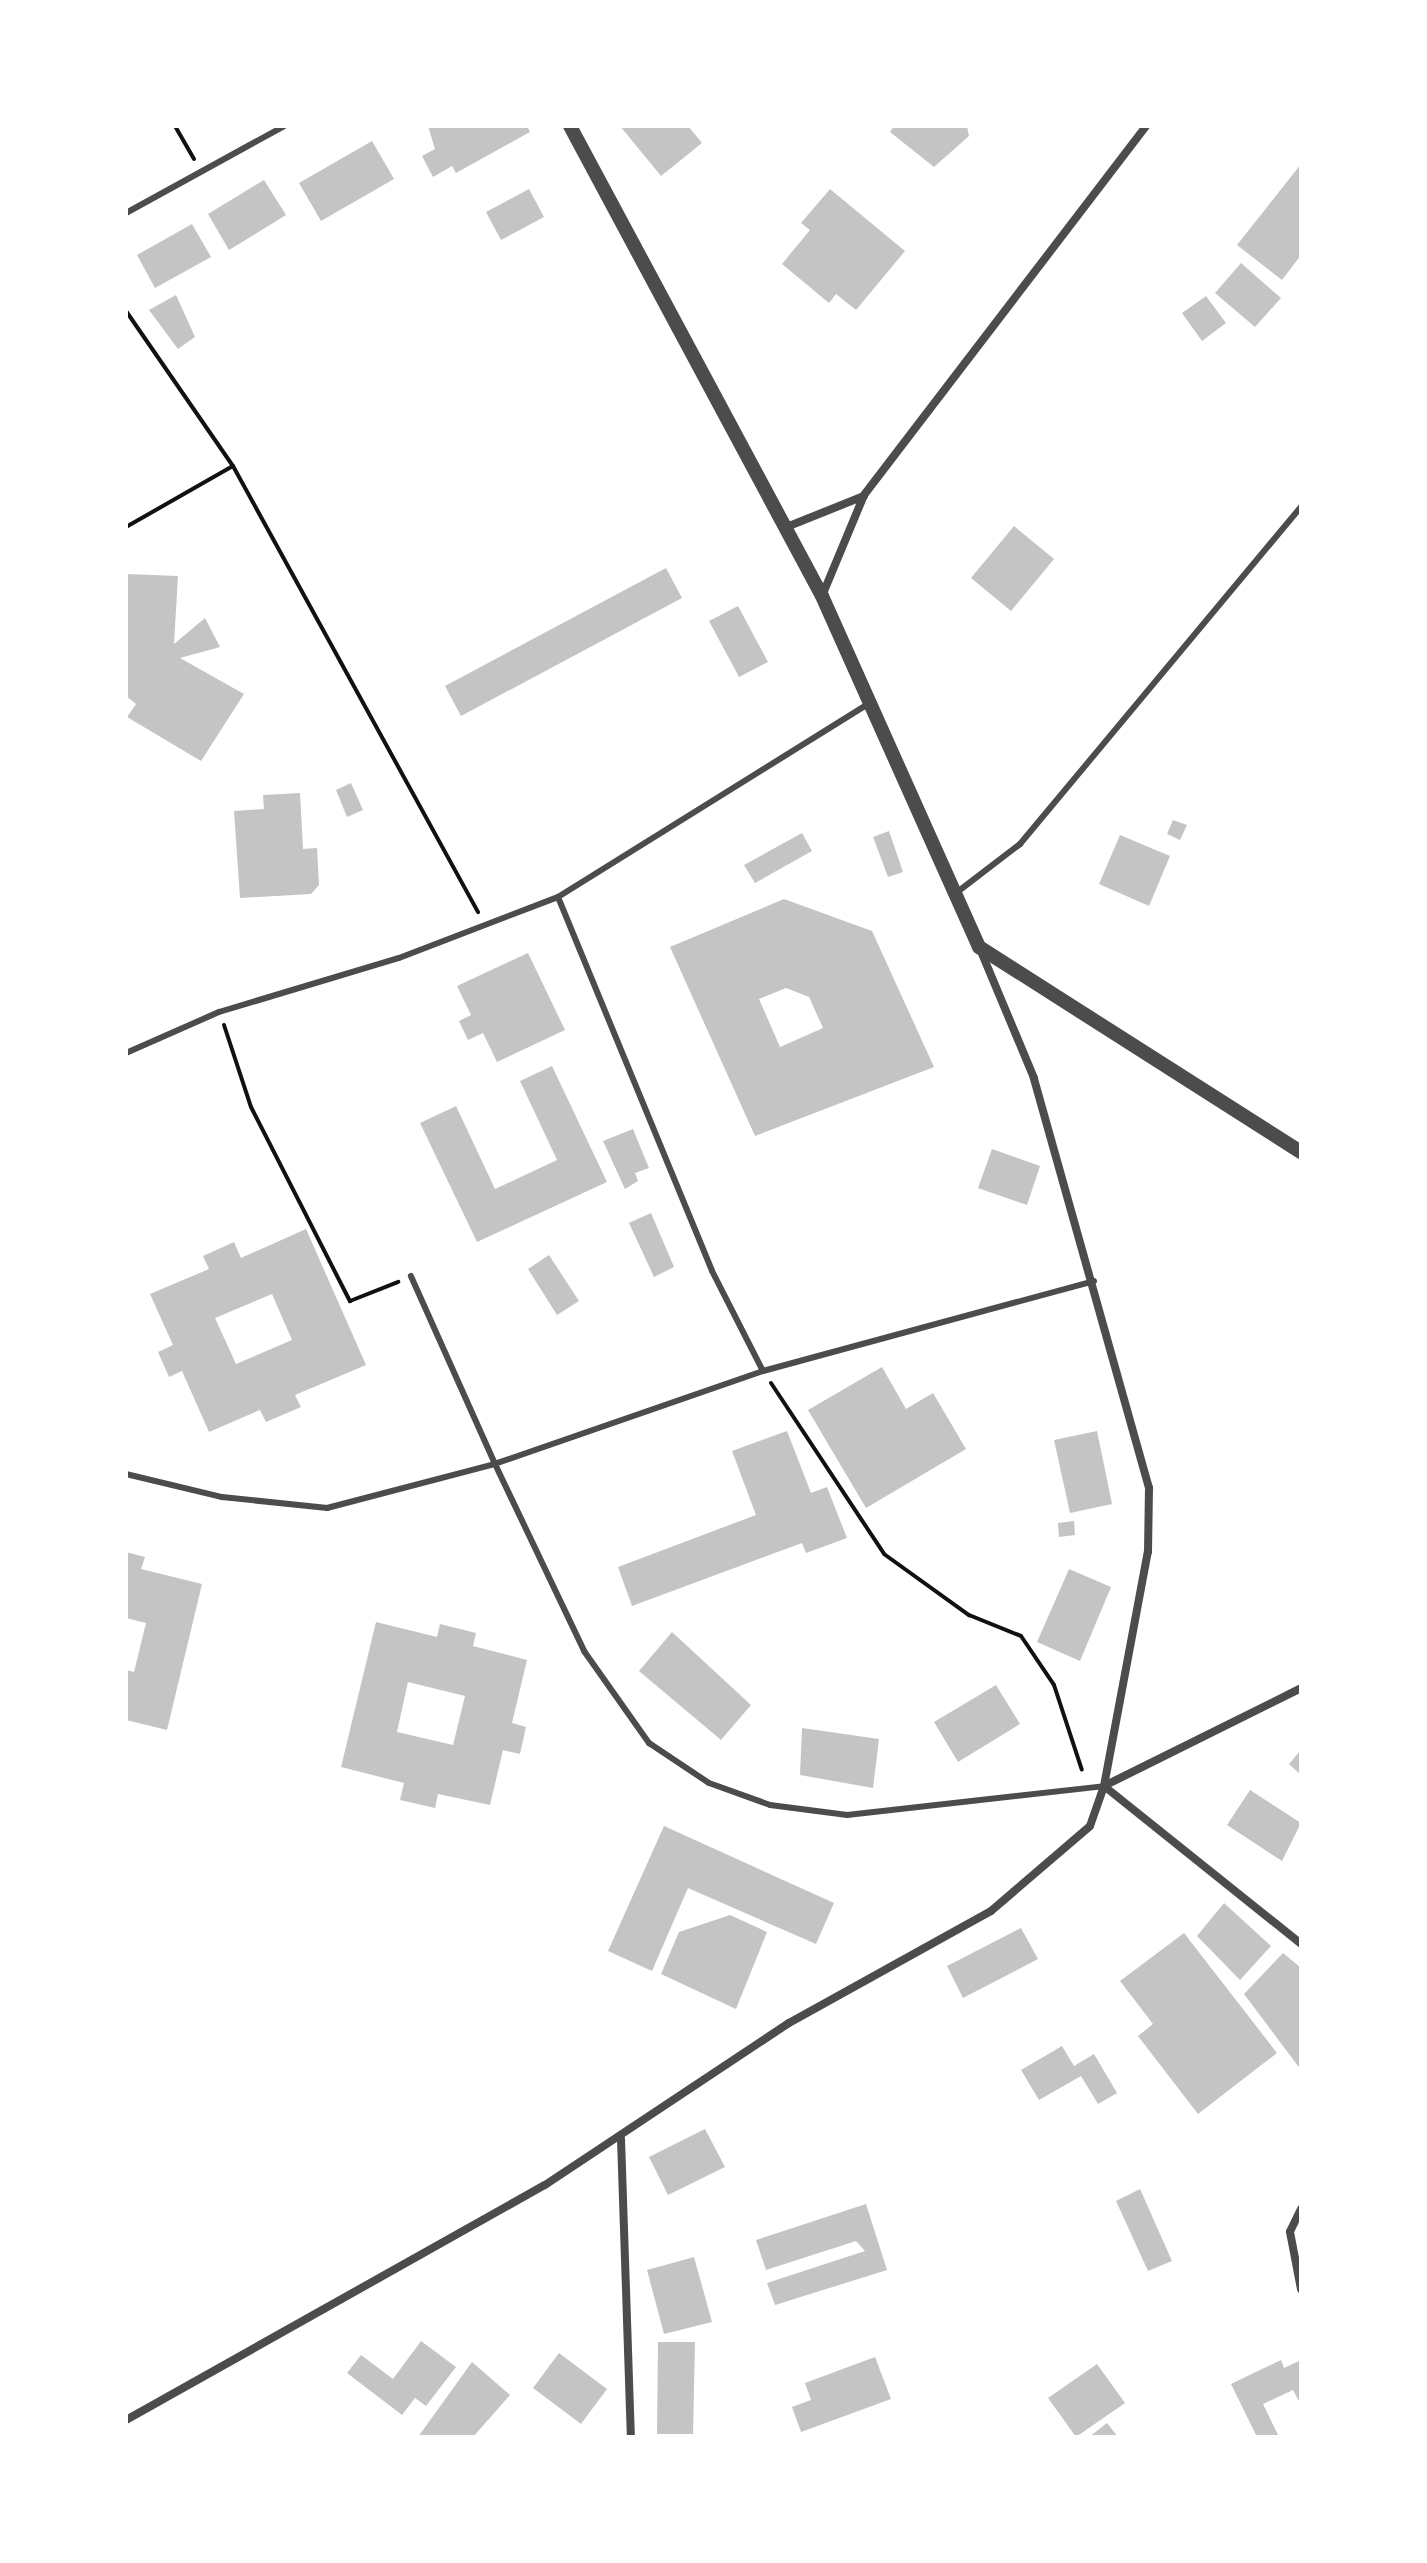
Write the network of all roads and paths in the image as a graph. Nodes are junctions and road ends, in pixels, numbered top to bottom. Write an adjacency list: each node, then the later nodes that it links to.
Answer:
1 (175, 126): 5 (path)
2 (284, 126): 5 (lane)
3 (570, 126): 12 (street)
4 (1146, 126): 9 (street)
5 (201, 172): 6 (lane)
6 (126, 213)
7 (126, 311): 8 (path)
8 (233, 466): 11 (path); 17 (path)
9 (864, 495): 12 (street); 13 (street)
10 (1301, 507): 15 (lane)
11 (126, 527)
12 (781, 529): 13 (street)
13 (822, 596): 14 (street)
14 (870, 703): 15 (street); 16 (lane)
15 (956, 893): 18 (street)
16 (558, 897): 17 (lane); 24 (lane)
17 (484, 925): 19 (lane)
18 (979, 947): 21 (street); 23 (street)
19 (219, 1012): 20 (lane); 22 (path)
20 (126, 1053)
21 (1301, 1152)
22 (411, 1276): 25 (lane)
23 (1094, 1281): 24 (lane); 29 (street)
24 (763, 1371): 25 (lane); 28 (path)
25 (495, 1464): 26 (lane); 29 (lane)
26 (126, 1474)
27 (1301, 1688): 29 (street)
28 (1082, 1770)
29 (1104, 1786): 30 (street); 31 (street)
30 (1301, 1944)
31 (621, 2139): 34 (street); 35 (street)
32 (1301, 2209): 33 (street)
33 (1301, 2289)
34 (126, 2420)
35 (631, 2437)

